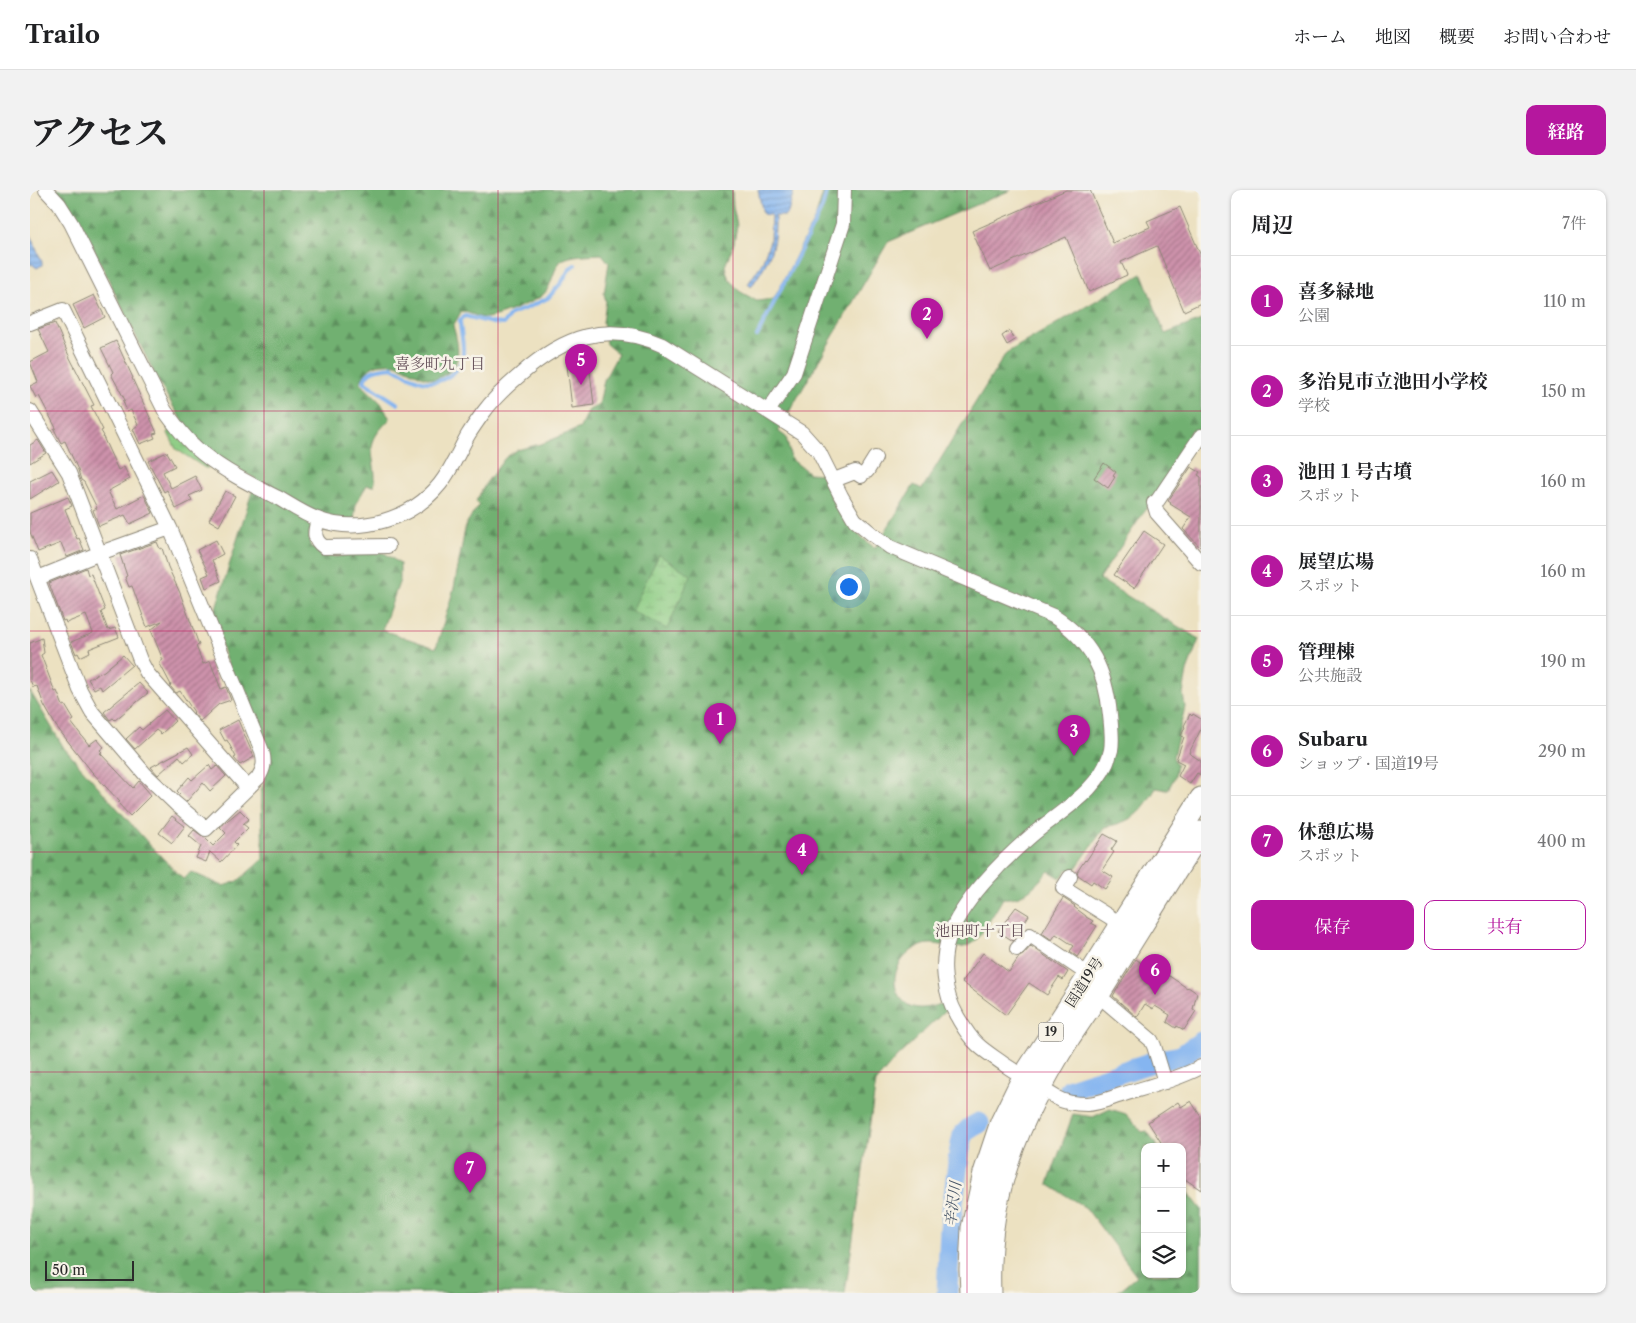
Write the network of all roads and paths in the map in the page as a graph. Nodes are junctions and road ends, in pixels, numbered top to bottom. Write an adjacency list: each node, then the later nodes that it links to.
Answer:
1 (46, 190): 9 (street)
2 (844, 190): 5 (street)
3 (30, 323): 10 (street)
4 (30, 411): 12 (street)
5 (768, 411): 8 (street); 9 (street)
6 (1201, 436): 14 (street)
7 (874, 458): 8 (street)
8 (834, 480): 26 (street)
9 (318, 519): 11 (street)
10 (170, 528): 12 (street); 16 (street)
11 (388, 546)
12 (100, 554): 15 (street); 16 (street)
13 (30, 559): 15 (street)
14 (1201, 563)
15 (38, 578): 16 (street)
16 (248, 788)
17 (1201, 798): 20 (highway, 国道19号 / 19)
18 (1201, 832): 23 (highway, 国道19号 / 19)
19 (1070, 877): 20 (street)
20 (1121, 924): 22 (highway, 国道19号 / 19)
21 (1018, 949): 22 (street)
22 (1089, 974): 26 (highway, 国道19号 / 19)
23 (1098, 995): 25 (street); 26 (highway, 国道19号 / 19)
24 (1201, 1068): 25 (street)
25 (1163, 1077): 26 (street)
26 (1031, 1082): 27 (highway, 国道19号 / 19); 28 (highway, 国道19号 / 19)
27 (971, 1293)
28 (990, 1293)

